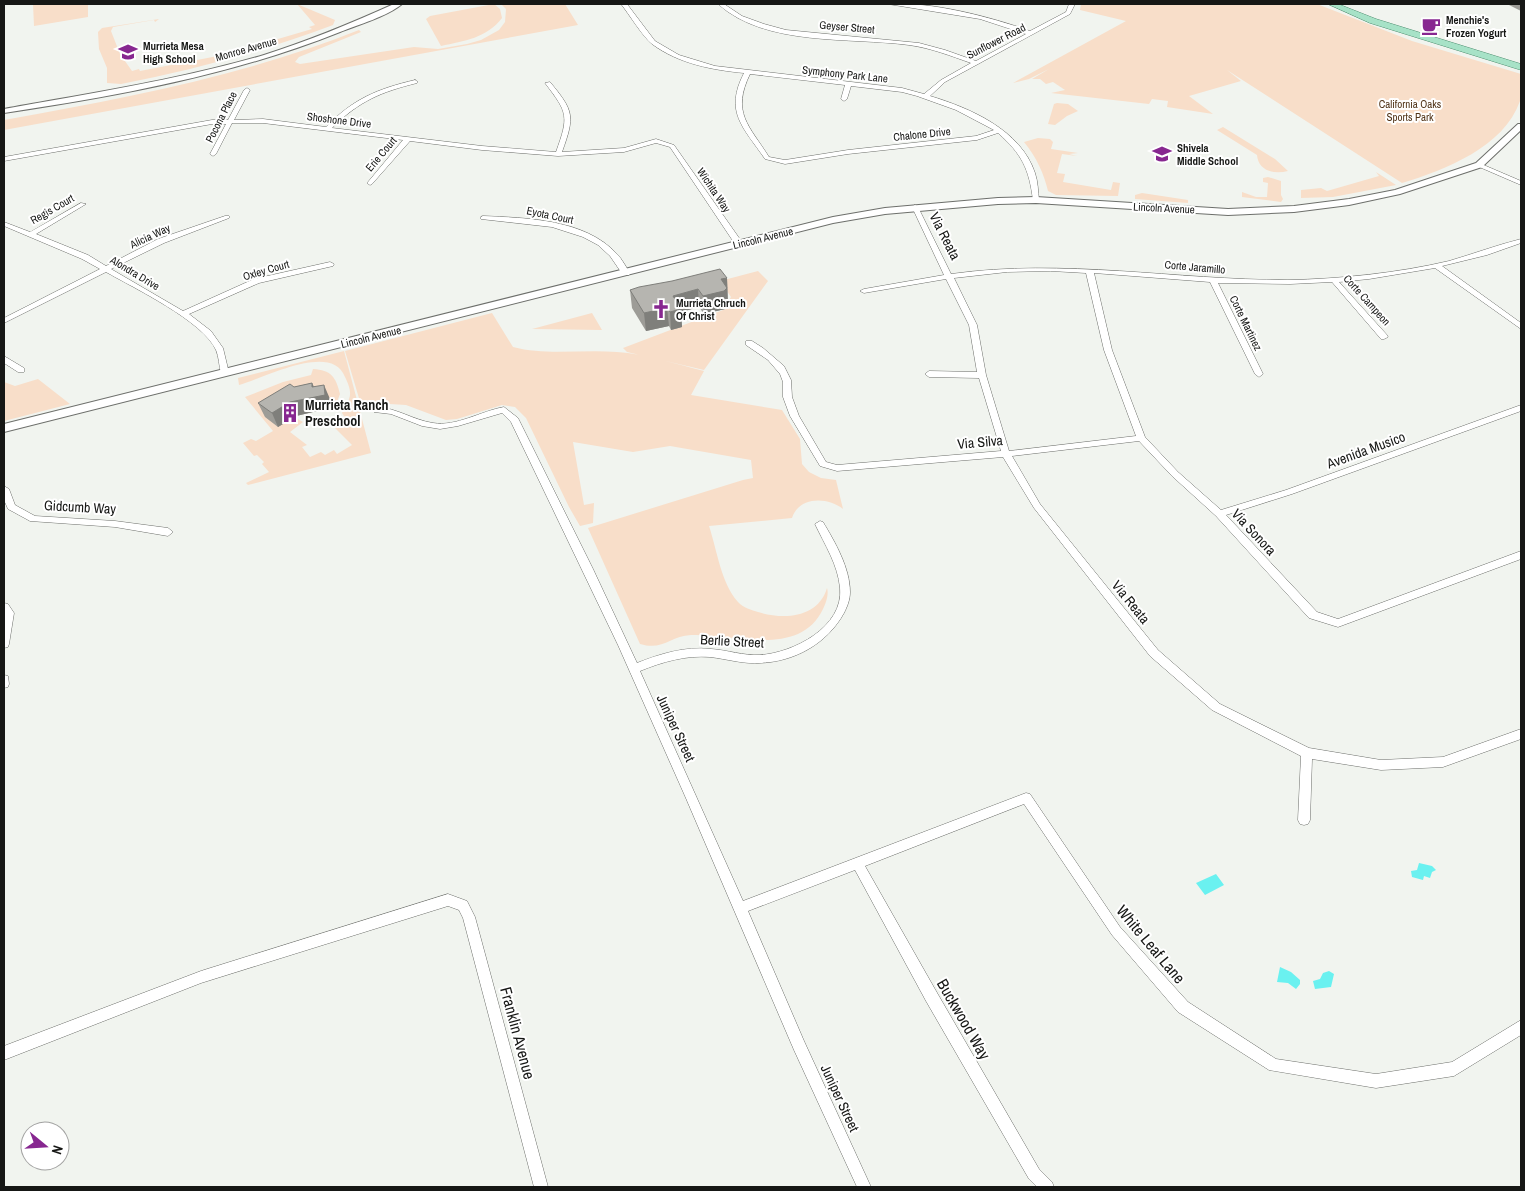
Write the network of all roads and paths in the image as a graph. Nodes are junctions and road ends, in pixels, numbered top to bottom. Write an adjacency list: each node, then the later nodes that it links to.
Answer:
1 (399, 4): 19 (street, Monroe Avenue)
2 (624, 4): 12 (street, Symphony Park Lane)
3 (721, 4): 10 (street, Geyser Street)
4 (892, 4): 8 (street)
5 (961, 4): 8 (street)
6 (1072, 4): 9 (street, Sunflower Road)
7 (1332, 4): 11 (main road)
8 (955, 11): 9 (street)
9 (1032, 34): 10 (street, Sunflower Road)
10 (976, 63): 17 (street, Sunflower Road)
11 (1521, 67)
12 (747, 74): 15 (street, Symphony Park Lane); 23 (street, Chalone Drive)
13 (415, 82): 22 (street)
14 (548, 83): 27 (street)
15 (848, 84): 17 (street, Symphony Park Lane); 18 (street)
16 (247, 90): 20 (street, Pocona Place)
17 (926, 96): 23 (street, Symphony Park Lane)
18 (844, 99)
19 (4, 111)
20 (229, 121): 22 (street, Shoshone Drive); 26 (street, Pocona Place); 28 (street, Shoshone Drive)
21 (1521, 126): 29 (street, Lincoln Avenue)
22 (328, 128): 24 (street, Shoshone Drive)
23 (998, 131): 32 (street, Symphony Park Lane)
24 (408, 138): 27 (street, Shoshone Drive); 30 (street, Erie Court)
25 (672, 146): 27 (street, Shoshone Drive); 40 (street, Wichita Way)
26 (213, 154)
27 (558, 154)
28 (4, 159)
29 (1478, 165): 31 (street); 32 (street, Lincoln Avenue)
30 (370, 183)
31 (1521, 183)
32 (1036, 200): 34 (street, Lincoln Avenue)
33 (84, 204): 38 (street, Regis Court)
34 (915, 207): 40 (street, Lincoln Avenue); 46 (street, Via Reata)
35 (227, 217): 43 (street, Alicia Way)
36 (483, 218): 45 (street, Eyota Court)
37 (4, 224): 38 (street, Alondra Drive)
38 (31, 234): 43 (street, Alondra Drive)
39 (1520, 242): 42 (street, Corte Jaramillo)
40 (740, 245): 45 (street, Lincoln Avenue)
41 (330, 264): 50 (street, Oxley Court)
42 (1436, 266): 47 (street, Corte Jaramillo); 52 (street)
43 (107, 269): 50 (street, Alondra Drive); 51 (street, Alicia Way)
44 (1089, 270): 46 (street, Corte Jaramillo); 48 (street, Corte Jaramillo); 64 (street, Via Sonora)
45 (626, 273): 57 (street, Lincoln Avenue)
46 (949, 276): 49 (street, Corte Jaramillo); 60 (street, Via Reata)
47 (1332, 279): 48 (street, Corte Jaramillo); 53 (street, Corte Campeon)
48 (1213, 280): 59 (street, Corte Martinez)
49 (864, 292)
50 (183, 314): 57 (street, Alondra Drive)
51 (4, 321)
52 (1521, 327)
53 (1384, 337)
54 (749, 343): 65 (street, Via Silva)
55 (4, 358): 56 (street)
56 (21, 370)
57 (225, 373): 63 (street, Lincoln Avenue)
58 (929, 374): 60 (street)
59 (1259, 374)
60 (982, 375): 65 (street, Via Reata)
61 (1521, 408): 67 (street, Avenida Musico)
62 (377, 410): 73 (street, Juniper Street)
63 (4, 428)
64 (1141, 438): 65 (street, Via Silva); 67 (street, Via Sonora)
65 (1006, 454): 77 (street, Via Reata)
66 (4, 489): 69 (street, Gidcumb Way)
67 (1219, 514): 70 (street, Via Sonora)
68 (820, 524): 73 (street, Berlie Street)
69 (168, 532)
70 (1521, 555)
71 (4, 607): 72 (street)
72 (4, 644)
73 (633, 669): 80 (street, Juniper Street)
74 (4, 679): 75 (street)
75 (4, 684)
76 (1521, 734): 77 (street, Via Reata)
77 (1307, 753): 78 (street)
78 (1304, 820)
79 (858, 864): 80 (street, White Leaf Lane); 81 (street, White Leaf Lane); 85 (street, Buckwood Way)
80 (741, 908): 84 (street, Juniper Street)
81 (1521, 1027)
82 (4, 1053): 83 (street, Franklin Avenue)
83 (540, 1187)
84 (864, 1187)
85 (1047, 1187)

